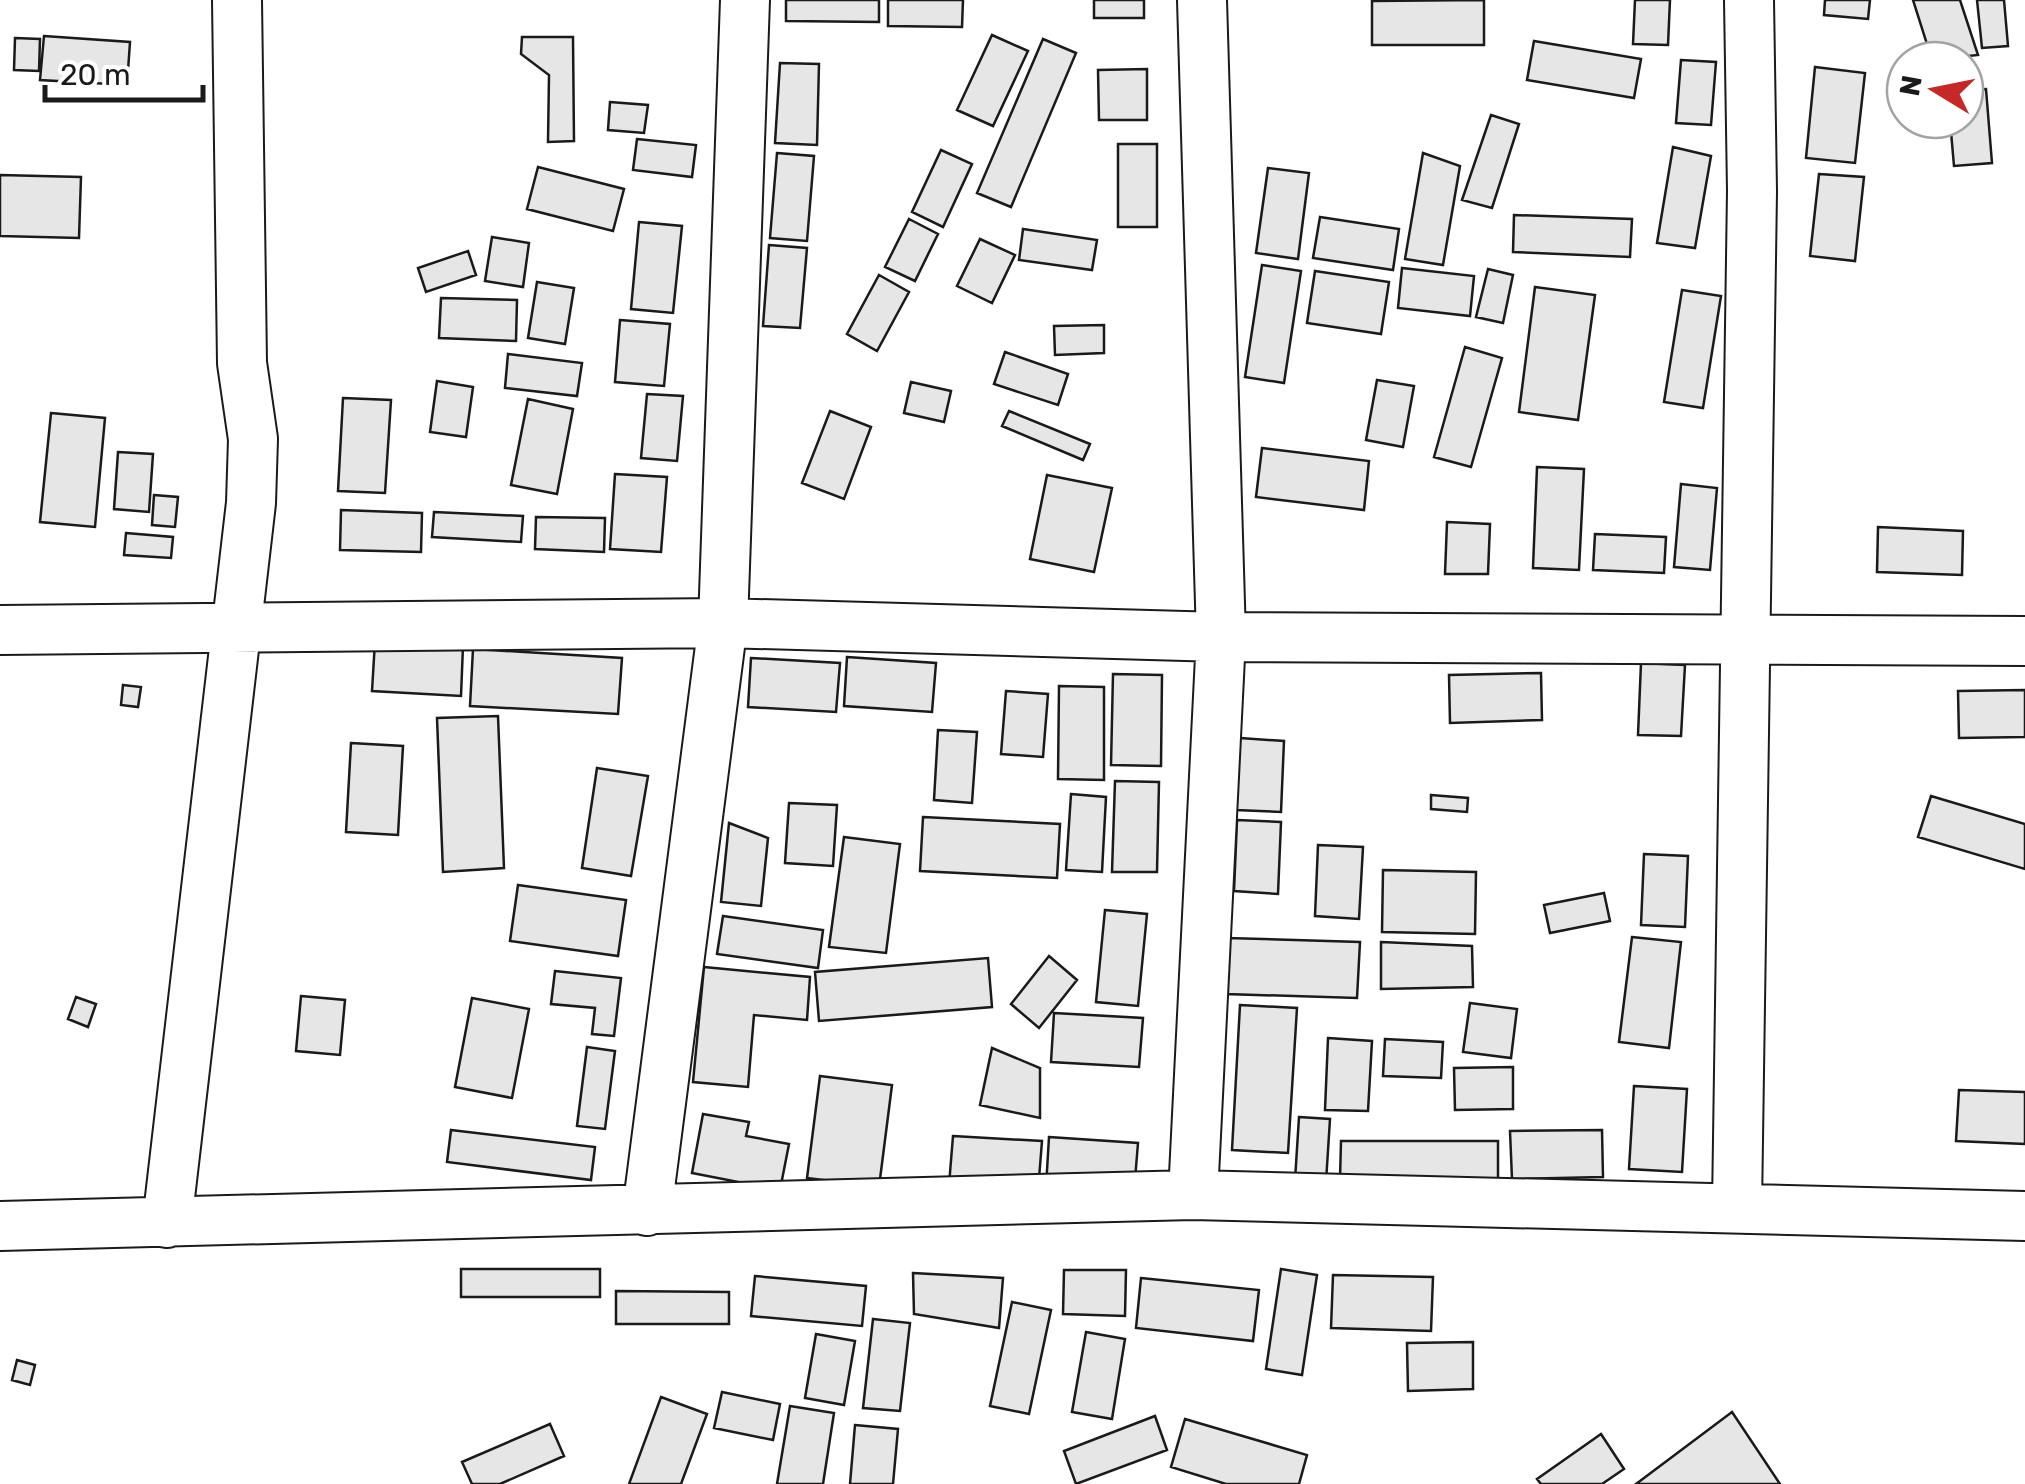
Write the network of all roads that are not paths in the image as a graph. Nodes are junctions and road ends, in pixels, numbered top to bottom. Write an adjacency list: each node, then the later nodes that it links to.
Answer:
1 (237, 0): 7 (street)
2 (745, 0): 5 (street)
3 (1202, 0): 8 (street)
4 (1749, 0): 9 (street)
5 (723, 624): 7 (street); 8 (street); 13 (street)
6 (0, 630): 7 (street)
7 (232, 631): 15 (street)
8 (1222, 638): 9 (street); 11 (street)
9 (1744, 640): 10 (street); 12 (street)
10 (2025, 641)
11 (1194, 1195): 12 (street); 13 (street)
12 (1737, 1207): 14 (street)
13 (648, 1211): 15 (street)
14 (2025, 1216)
15 (167, 1223): 16 (street)
16 (23, 1226): 17 (street)
17 (0, 1245)

